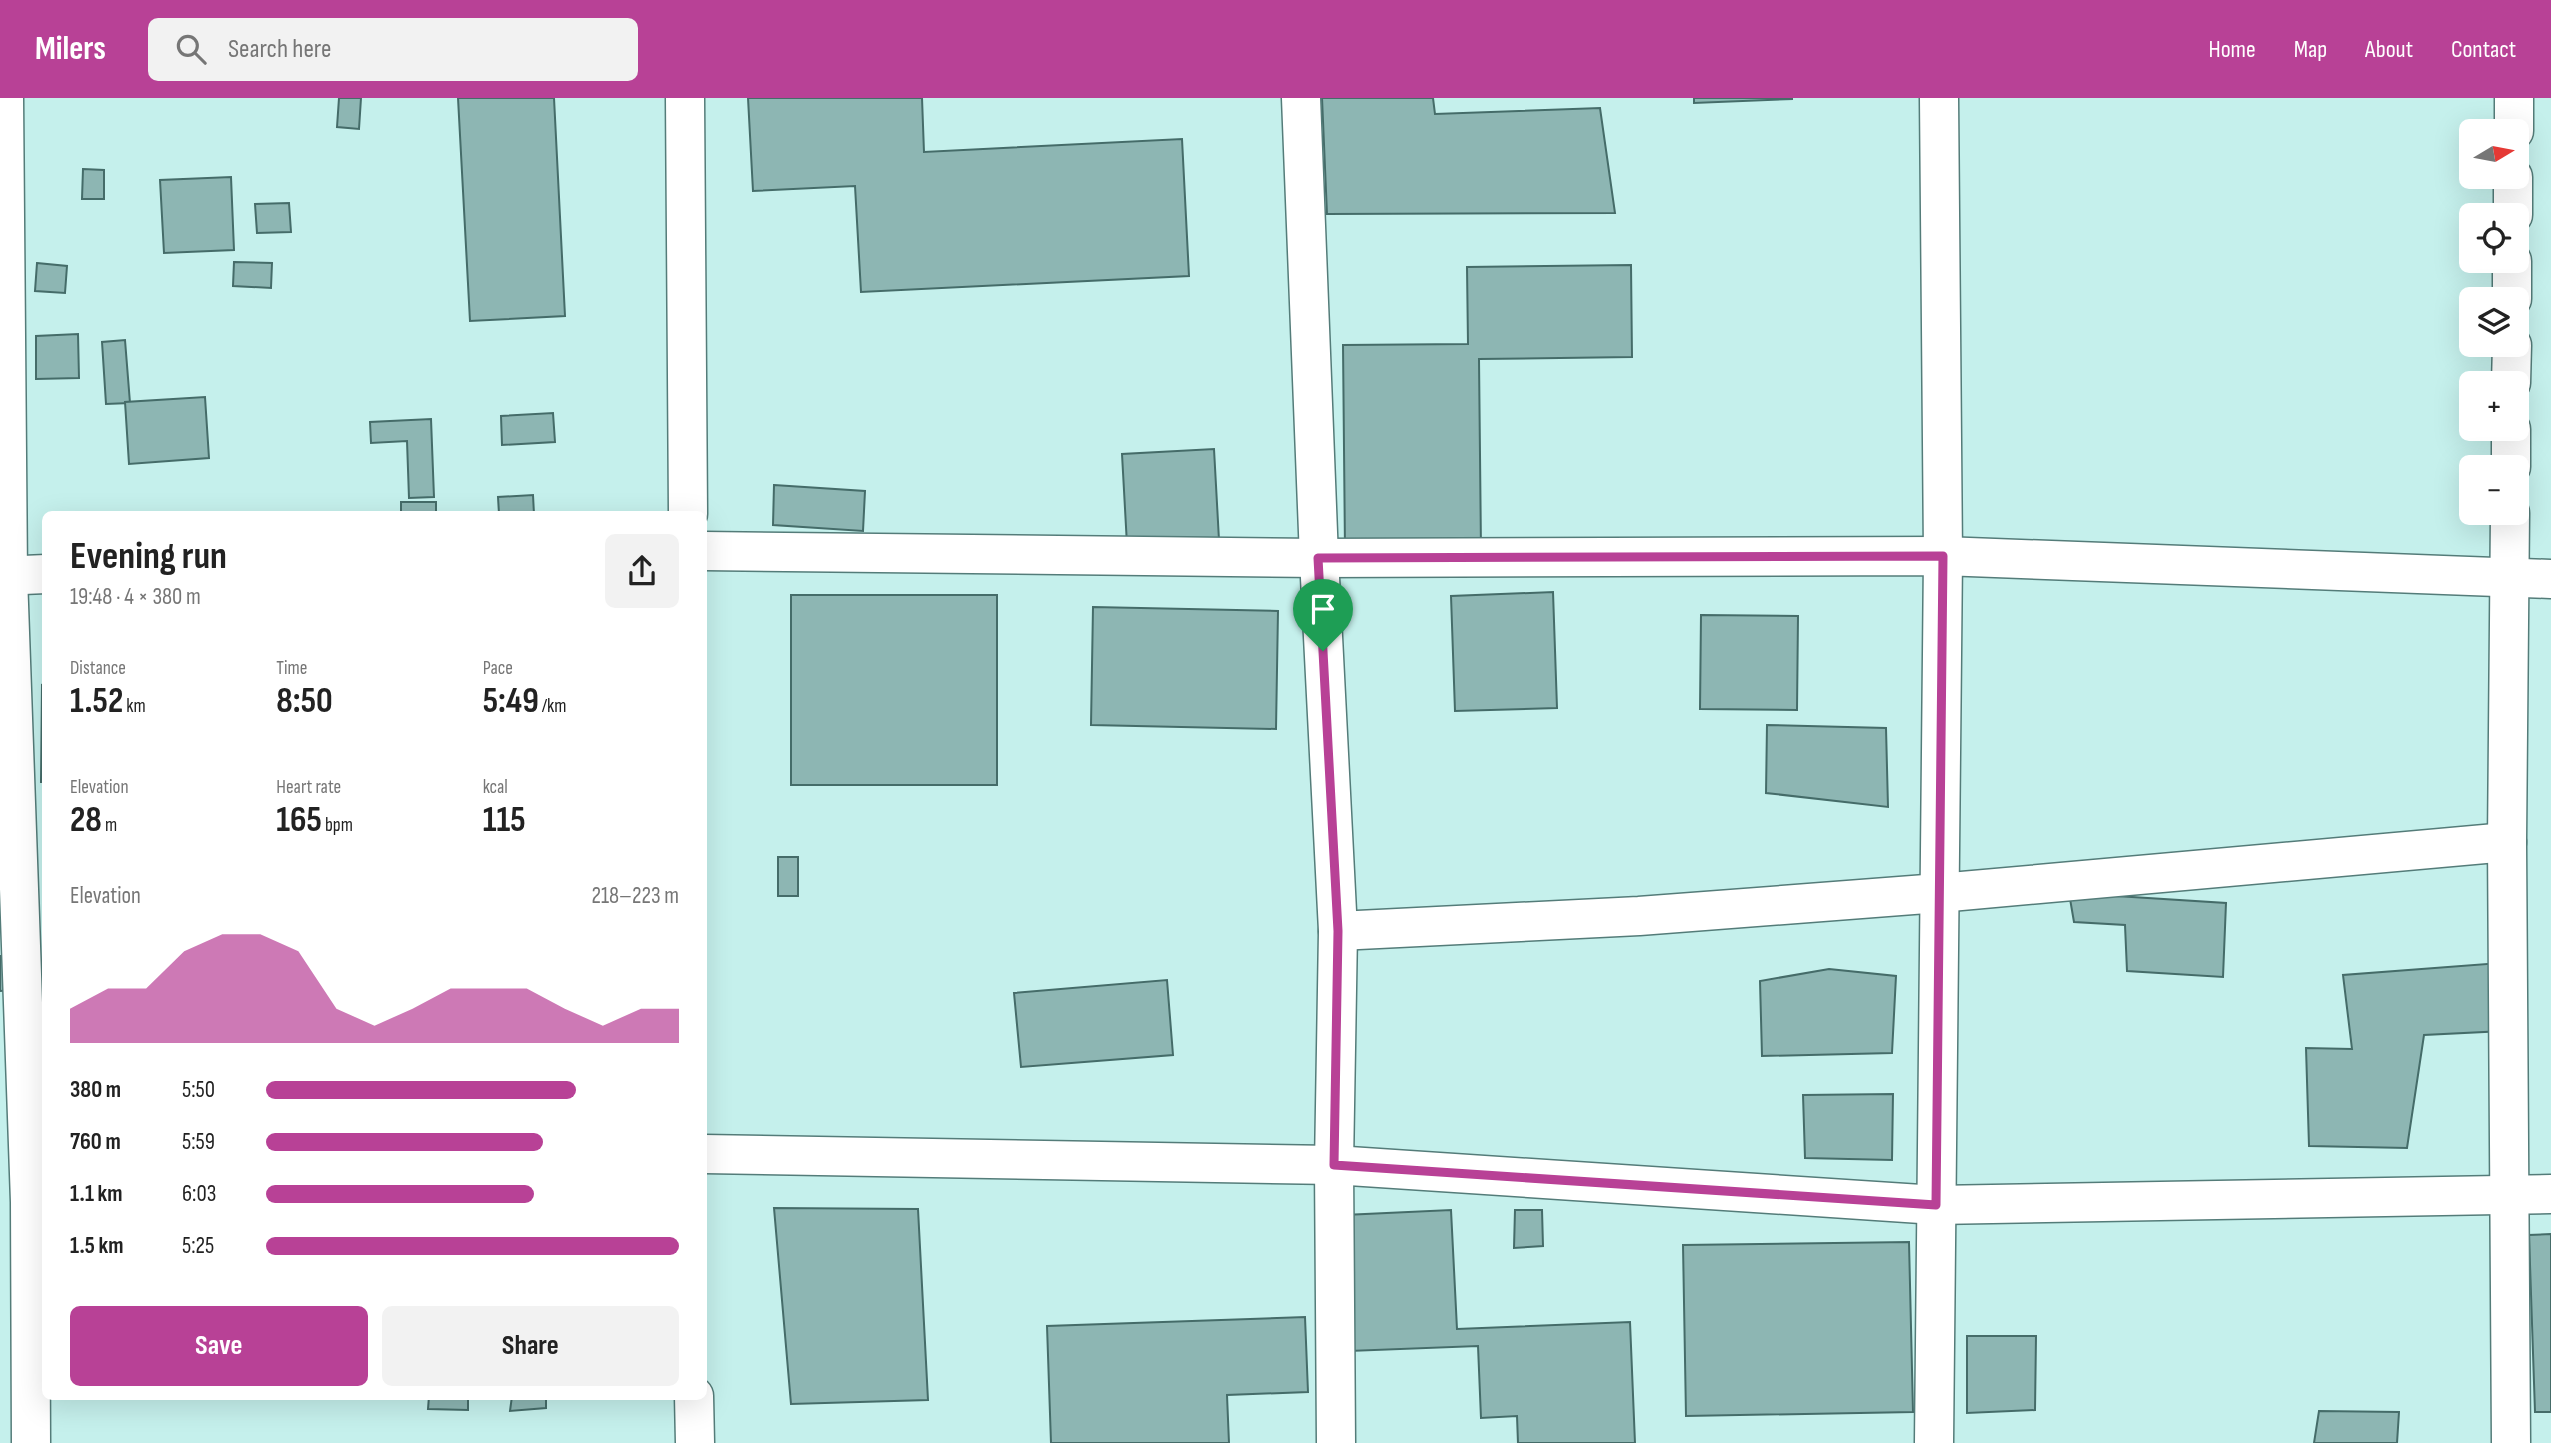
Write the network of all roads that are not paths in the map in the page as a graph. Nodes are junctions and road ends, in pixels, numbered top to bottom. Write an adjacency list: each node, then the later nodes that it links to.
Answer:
1 (4, 98): 13 (street)
2 (685, 98): 7 (street)
3 (1301, 98): 11 (street)
4 (1939, 98): 10 (street)
5 (2514, 98): 6 (street)
6 (2514, 119)
7 (688, 511)
8 (2510, 525): 14 (street)
9 (707, 551): 11 (street)
10 (1943, 556): 11 (street); 14 (street); 17 (street)
11 (1318, 558): 19 (street)
12 (42, 574): 13 (street)
13 (4, 576): 18 (street)
14 (2510, 579): 15 (street); 16 (street)
15 (2551, 579)
16 (2507, 842): 17 (street); 24 (street)
17 (1938, 893): 19 (street); 26 (street)
18 (10, 909): 20 (street)
19 (1338, 931): 22 (street)
20 (34, 950): 25 (street)
21 (707, 1154): 22 (street)
22 (1334, 1165): 26 (street); 30 (street)
23 (2551, 1194): 24 (street)
24 (2510, 1195): 26 (street); 32 (street)
25 (25, 1202): 28 (street)
26 (1936, 1205): 31 (street)
27 (694, 1400): 29 (street)
28 (31, 1443)
29 (695, 1443)
30 (1336, 1443)
31 (1934, 1443)
32 (2511, 1443)

